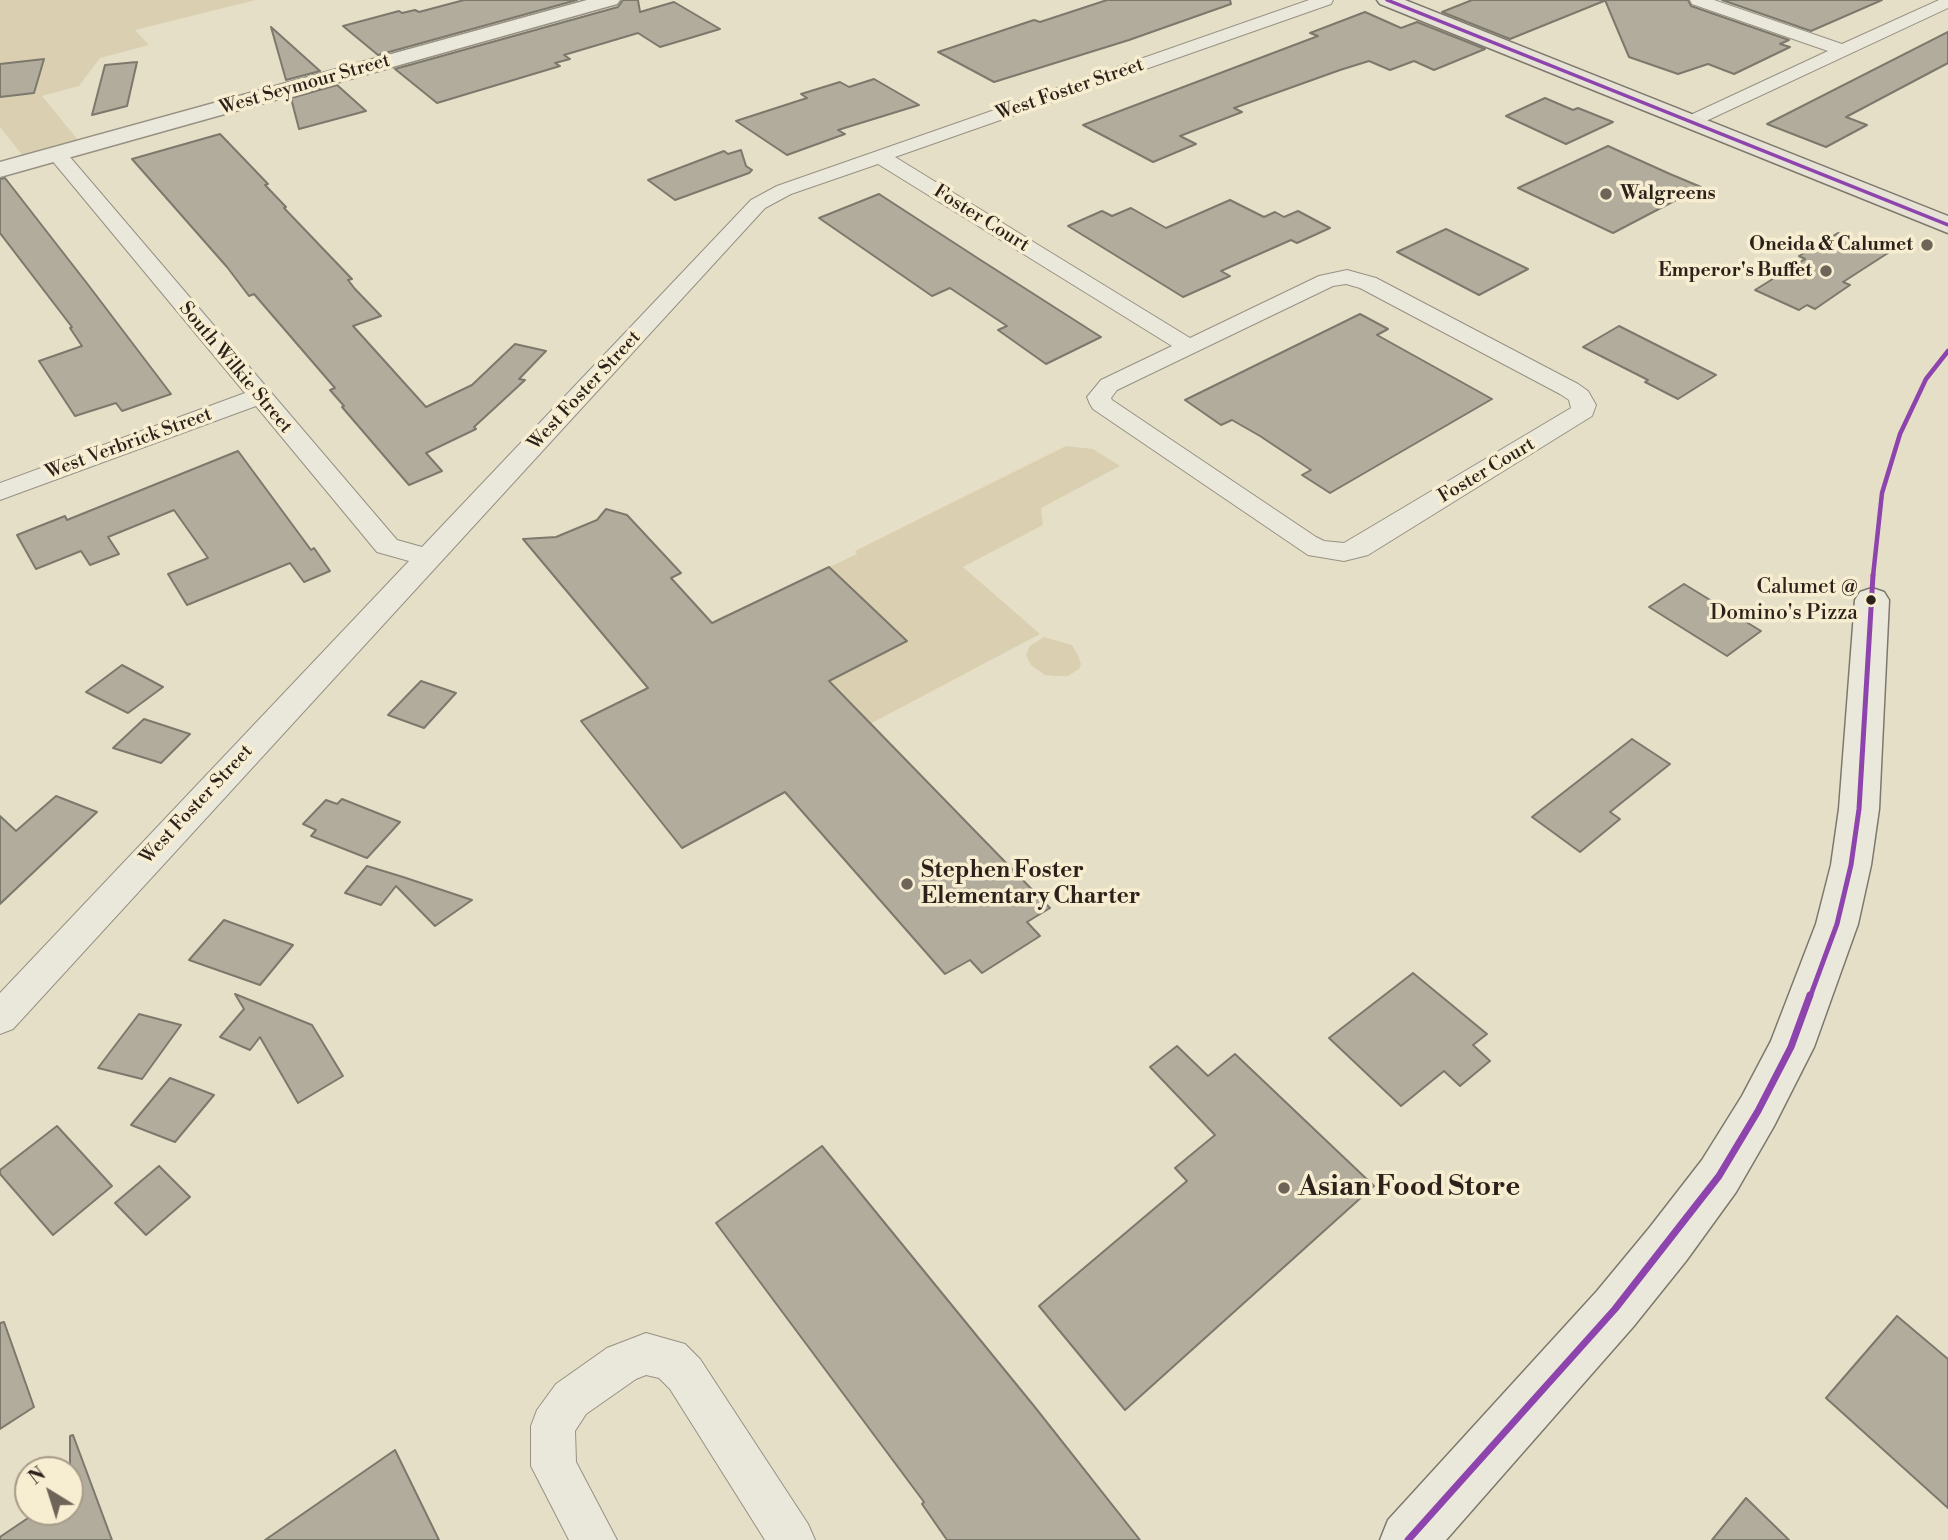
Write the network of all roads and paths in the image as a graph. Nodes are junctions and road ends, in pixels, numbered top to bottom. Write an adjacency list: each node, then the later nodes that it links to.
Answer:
1 (610, 0): 8 (main road, West Seymour Street)
2 (1325, 0): 9 (street, West Foster Street)
3 (1387, 0): 7 (main road)
4 (1698, 0): 6 (street)
5 (1948, 2): 6 (street)
6 (1843, 50): 7 (street)
7 (1690, 122): 11 (main road)
8 (57, 154): 10 (main road, West Seymour Street); 13 (street, South Wilkie Street)
9 (881, 157): 12 (street, Foster Court); 15 (street, West Foster Street)
10 (0, 170)
11 (1948, 225)
12 (1189, 347): 12 (street, Foster Court)
13 (259, 396): 14 (street, West Verbrick Street); 15 (street, South Wilkie Street)
14 (0, 492)
15 (429, 558): 17 (street, West Foster Street)
16 (1872, 600): 20 (main road)
17 (0, 1018)
18 (594, 1540): 19 (street)
19 (792, 1540)
20 (1408, 1540)

